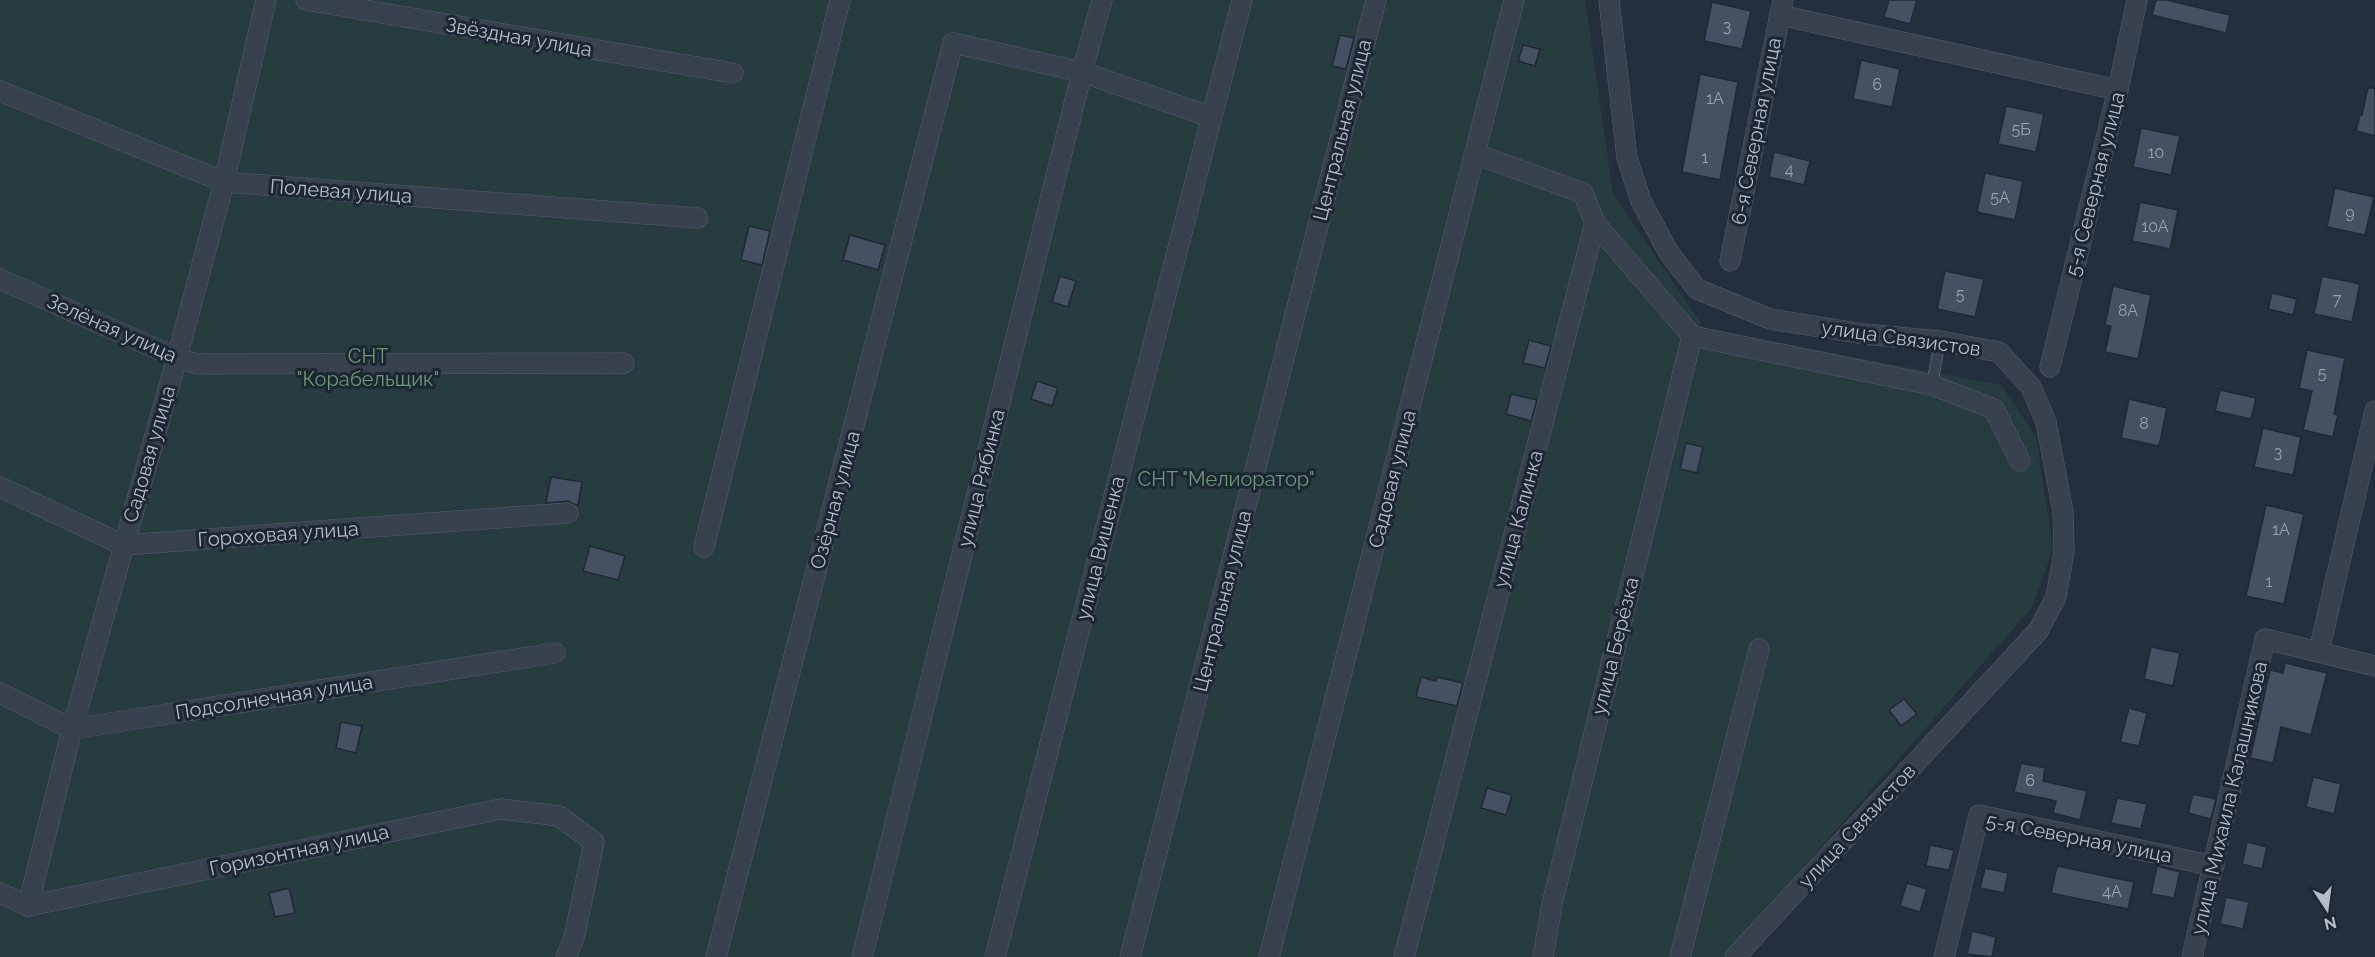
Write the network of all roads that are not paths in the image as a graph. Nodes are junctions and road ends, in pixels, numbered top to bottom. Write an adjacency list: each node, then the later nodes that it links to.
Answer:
1 (266, 0): 17 (street, Садовая улица)
2 (306, 0): 12 (street, Звёздная улица)
3 (840, 0): 33 (street)
4 (1102, 0): 11 (street, улица Рябинка)
5 (1242, 0): 15 (street, улица Вишенка)
6 (1376, 0): 47 (street, Центральная улица)
7 (1514, 0): 16 (street, Садовая улица)
8 (1609, 0): 23 (street, улица Связистов)
9 (2137, 0): 13 (street, 5-я Северная улица)
10 (1781, 7): 13 (street); 20 (street, 6-я Северная улица)
11 (1082, 72): 15 (street); 44 (street, Озёрная улица); 45 (street, улица Рябинка)
12 (733, 73)
13 (2118, 90): 26 (street, 5-я Северная улица)
14 (0, 91): 17 (street, Полевая улица)
15 (1211, 117): 46 (street, улица Вишенка)
16 (1475, 154): 19 (street); 48 (street, Садовая улица)
17 (224, 182): 18 (street, Полевая улица); 24 (street, Садовая улица)
18 (699, 218)
19 (1595, 223): 22 (street); 49 (street, улица Калинка)
20 (1730, 261)
21 (0, 279): 24 (street, Зелёная улица)
22 (1692, 336): 27 (street); 50 (street, улица Берёзка)
23 (1940, 341): 27 (lane); 52 (street, улица Связистов)
24 (177, 358): 25 (street, Зелёная улица); 32 (street, Садовая улица)
25 (624, 363)
26 (2050, 367)
27 (1932, 385): 29 (street)
28 (2375, 411): 35 (street)
29 (2020, 461)
30 (0, 487): 32 (street, Гороховая улица)
31 (568, 513): 32 (street, Гороховая улица)
32 (123, 545): 39 (street, Садовая улица)
33 (704, 548)
34 (1758, 649): 51 (street)
35 (2319, 651): 37 (street); 40 (street, улица Михаила Калашникова)
36 (555, 653): 39 (street, Подсолнечная улица)
37 (2375, 666)
38 (0, 693): 39 (street)
39 (72, 729): 42 (street, Садовая улица)
40 (2214, 866): 53 (street, 5-я Северная улица); 54 (street, улица Михаила Калашникова)
41 (0, 893): 42 (street)
42 (28, 906): 43 (street, Горизонтная улица)
43 (566, 957)
44 (716, 957)
45 (862, 957)
46 (995, 957)
47 (1130, 957)
48 (1269, 957)
49 (1404, 957)
50 (1543, 957)
51 (1680, 957)
52 (1735, 957)
53 (1944, 957)
54 (2192, 957)

